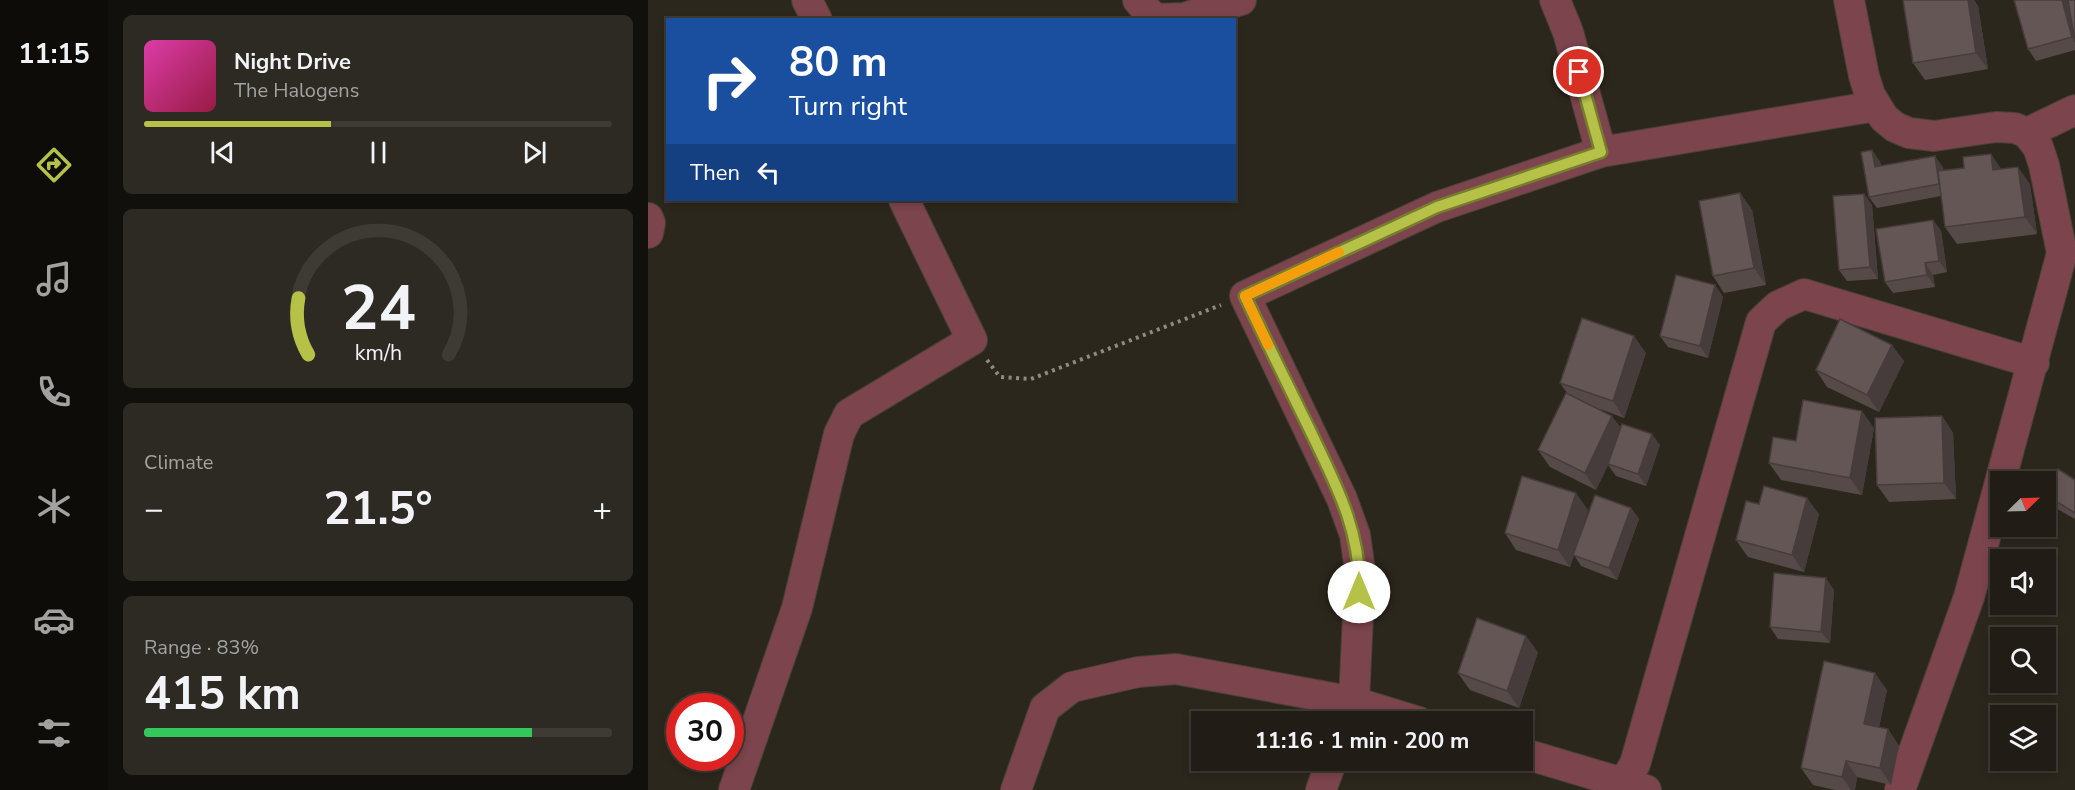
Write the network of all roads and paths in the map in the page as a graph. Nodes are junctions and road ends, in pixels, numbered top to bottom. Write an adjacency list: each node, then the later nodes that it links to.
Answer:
1 (807, 0): 6 (street)
2 (1138, 0): 7 (street)
3 (1241, 0): 8 (street)
4 (1555, 0): 12 (street)
5 (1849, 0): 9 (street)
6 (816, 18)
7 (1153, 18)
8 (1184, 18)
9 (1875, 106): 11 (street); 12 (street)
10 (2075, 110): 11 (street)
11 (2027, 133): 16 (street)
12 (1601, 152): 17 (street)
13 (904, 201): 18 (street)
14 (648, 218): 15 (street)
15 (648, 233)
16 (2068, 257): 19 (street)
17 (1245, 296): 18 (path); 21 (street)
18 (972, 340): 25 (street)
19 (2034, 363): 24 (street); 28 (street)
20 (1346, 711): 26 (street)
21 (1350, 711)
22 (1533, 757): 24 (street)
23 (1328, 771): 27 (street)
24 (1629, 788)
25 (734, 790)
26 (1016, 790)
27 (1320, 790)
28 (1899, 790)

